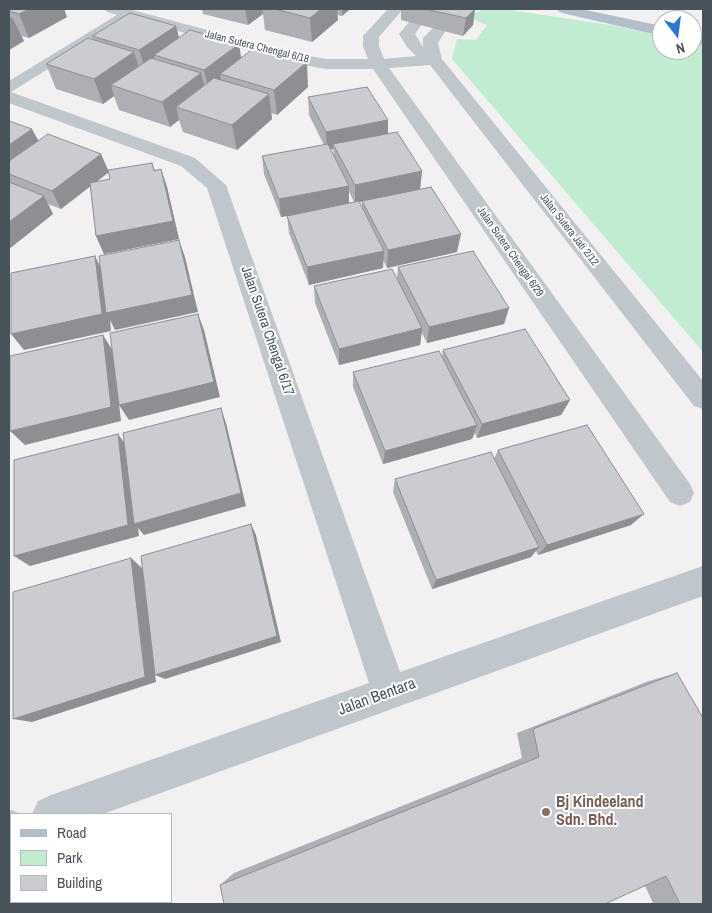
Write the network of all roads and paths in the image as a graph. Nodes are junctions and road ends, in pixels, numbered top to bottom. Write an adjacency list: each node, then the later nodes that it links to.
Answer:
1 (112, 9): 5 (street, Jalan Sutera Chengal 6/18)
2 (396, 9): 11 (street, Jalan Sutera Chengal 6/29)
3 (562, 9): 8 (main road)
4 (628, 9): 6 (main road)
5 (129, 14): 11 (street, Jalan Sutera Chengal 6/18); 12 (street)
6 (652, 14)
7 (415, 24): 10 (street, Jalan Sutera Jati 2/12)
8 (652, 29)
9 (439, 30): 10 (street)
10 (434, 60): 11 (street, Jalan Sutera Chengal 6/18); 14 (street, Jalan Sutera Jati 2/12)
11 (378, 64): 15 (street, Jalan Sutera Chengal 6/29)
12 (9, 88)
13 (9, 97): 17 (street, Jalan Sutera Chengal 6/17)
14 (703, 399)
15 (680, 493)
16 (703, 581): 17 (street, Jalan Bentara)
17 (390, 693): 18 (street, Jalan Bentara)
18 (54, 813)

